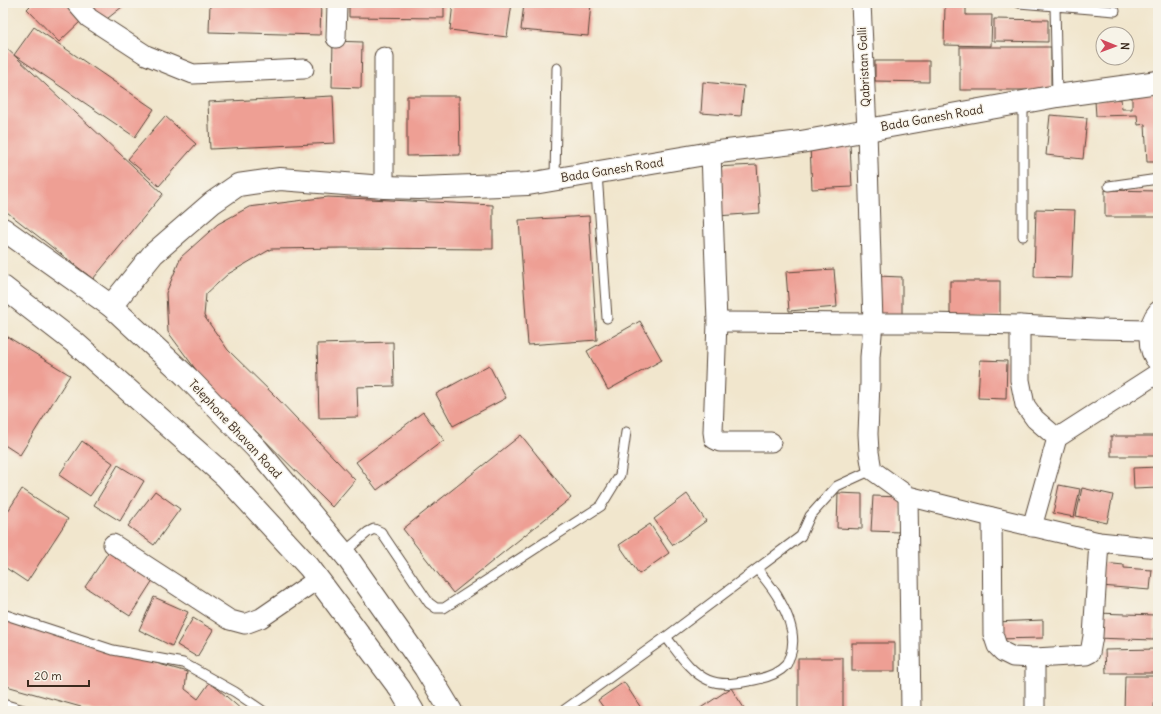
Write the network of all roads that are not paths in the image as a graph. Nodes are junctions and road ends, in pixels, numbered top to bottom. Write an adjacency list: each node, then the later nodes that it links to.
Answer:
1 (76, 3): 10 (street)
2 (337, 3): 7 (street)
3 (861, 3): 14 (street, Qabristan Galli)
4 (1019, 3): 5 (lane)
5 (1055, 6): 6 (lane); 12 (lane)
6 (1115, 11)
7 (336, 38)
8 (384, 57): 20 (street)
9 (558, 68): 17 (lane)
10 (304, 69)
11 (1158, 82): 12 (main road, Bada Ganesh Road)
12 (1057, 96): 13 (main road, Bada Ganesh Road)
13 (1023, 102): 14 (main road, Bada Ganesh Road); 22 (lane)
14 (866, 131): 15 (main road, Bada Ganesh Road); 28 (street, Qabristan Galli)
15 (711, 154): 16 (main road, Bada Ganesh Road); 27 (street)
16 (597, 172): 17 (main road, Bada Ganesh Road); 26 (lane)
17 (555, 179): 20 (main road, Bada Ganesh Road)
18 (1158, 179): 19 (lane)
19 (1110, 186)
20 (384, 187): 24 (main road, Bada Ganesh Road)
21 (3, 229): 24 (main road, Telephone Bhavan Road)
22 (1023, 236)
23 (4, 290): 45 (main road)
24 (112, 306): 43 (main road, Telephone Bhavan Road)
25 (1158, 311): 30 (street)
26 (606, 318)
27 (717, 322): 28 (street); 35 (street)
28 (873, 323): 29 (street); 36 (street, Qabristan Galli)
29 (1020, 325): 30 (street); 34 (street)
30 (1150, 330): 31 (street)
31 (1158, 363)
32 (1158, 373): 34 (street)
33 (626, 432): 43 (lane)
34 (1057, 438): 39 (street)
35 (771, 442)
36 (872, 470): 37 (street); 44 (lane)
37 (908, 496): 38 (street); 55 (street)
38 (992, 517): 39 (street); 48 (street)
39 (1032, 526): 40 (street)
40 (1099, 542): 42 (street); 48 (street)
41 (113, 544): 45 (street)
42 (1158, 548)
43 (343, 553): 53 (main road, Telephone Bhavan Road)
44 (757, 569): 47 (lane); 47 (lane)
45 (318, 579): 52 (main road)
46 (3, 614): 51 (lane)
47 (666, 637): 54 (lane)
48 (1035, 658): 56 (street)
49 (3, 704): 50 (lane)
50 (27, 711)
51 (263, 711)
52 (413, 711)
53 (451, 711)
54 (563, 711)
55 (911, 711)
56 (1035, 711)

